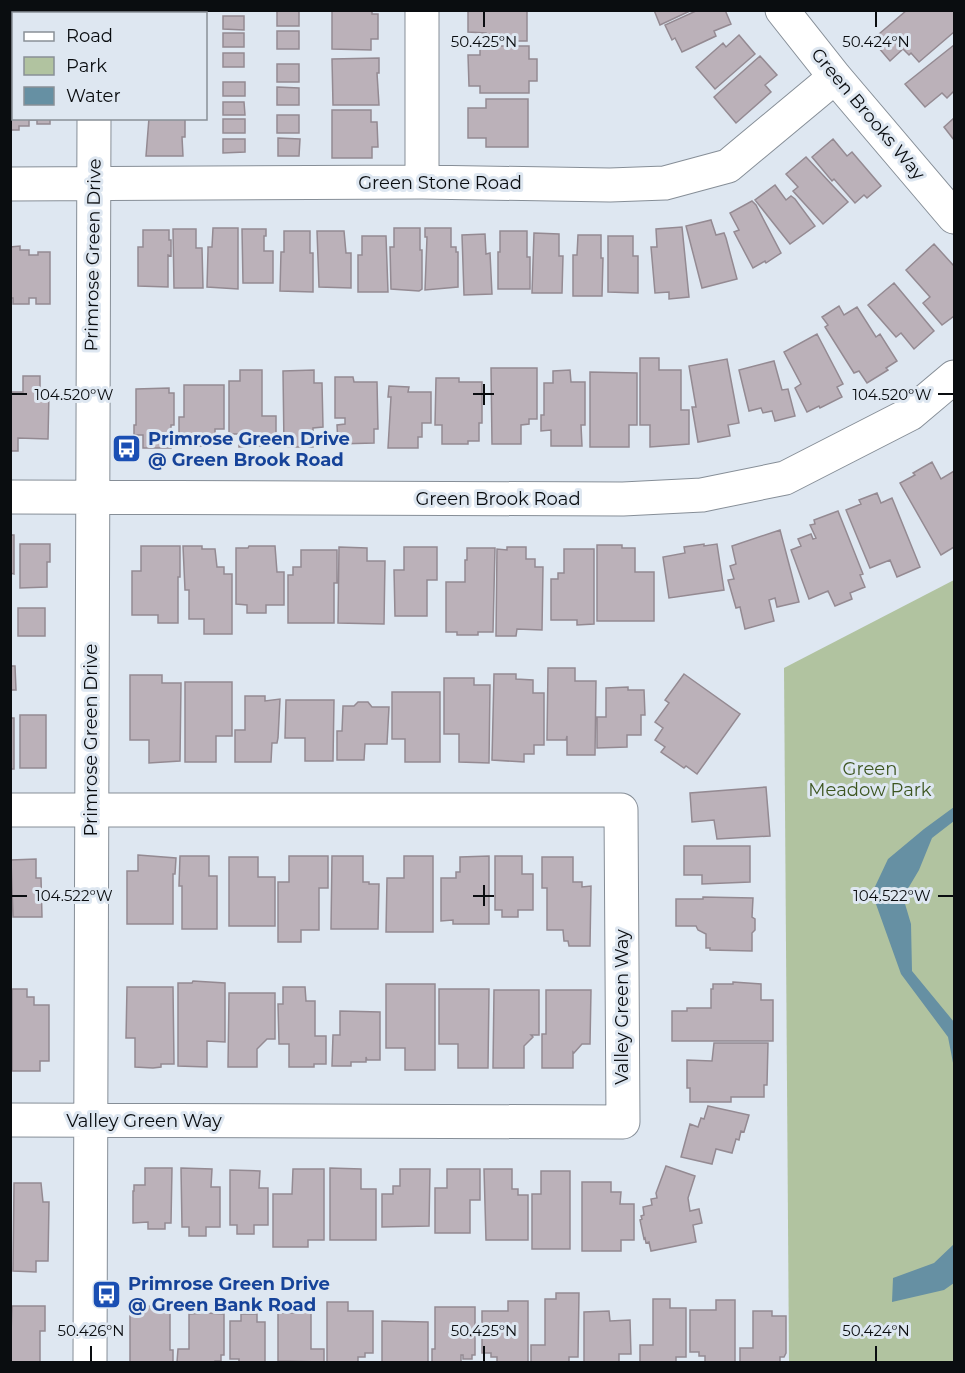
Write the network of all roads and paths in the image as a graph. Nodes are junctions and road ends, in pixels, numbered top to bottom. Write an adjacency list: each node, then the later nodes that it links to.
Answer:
1 (422, 10): 5 (street)
2 (782, 10): 3 (street, Green Brooks Way)
3 (835, 76): 5 (street, Green Stone Road); 8 (street, Green Brooks Way)
4 (94, 120): 7 (street, Primrose Green Drive)
5 (422, 182): 7 (street, Green Stone Road)
6 (10, 184): 7 (street, Green Stone Road)
7 (94, 184): 11 (street, Primrose Green Drive)
8 (954, 217)
9 (954, 377): 11 (street, Green Brook Road)
10 (10, 497): 11 (street, Green Brook Road)
11 (93, 497): 13 (street, Primrose Green Drive)
12 (10, 810): 13 (street)
13 (91, 810): 15 (street, Primrose Green Drive); 15 (street, Valley Green Way)
14 (10, 1120): 15 (street, Valley Green Way)
15 (90, 1121): 16 (street, Primrose Green Drive)
16 (90, 1362)

